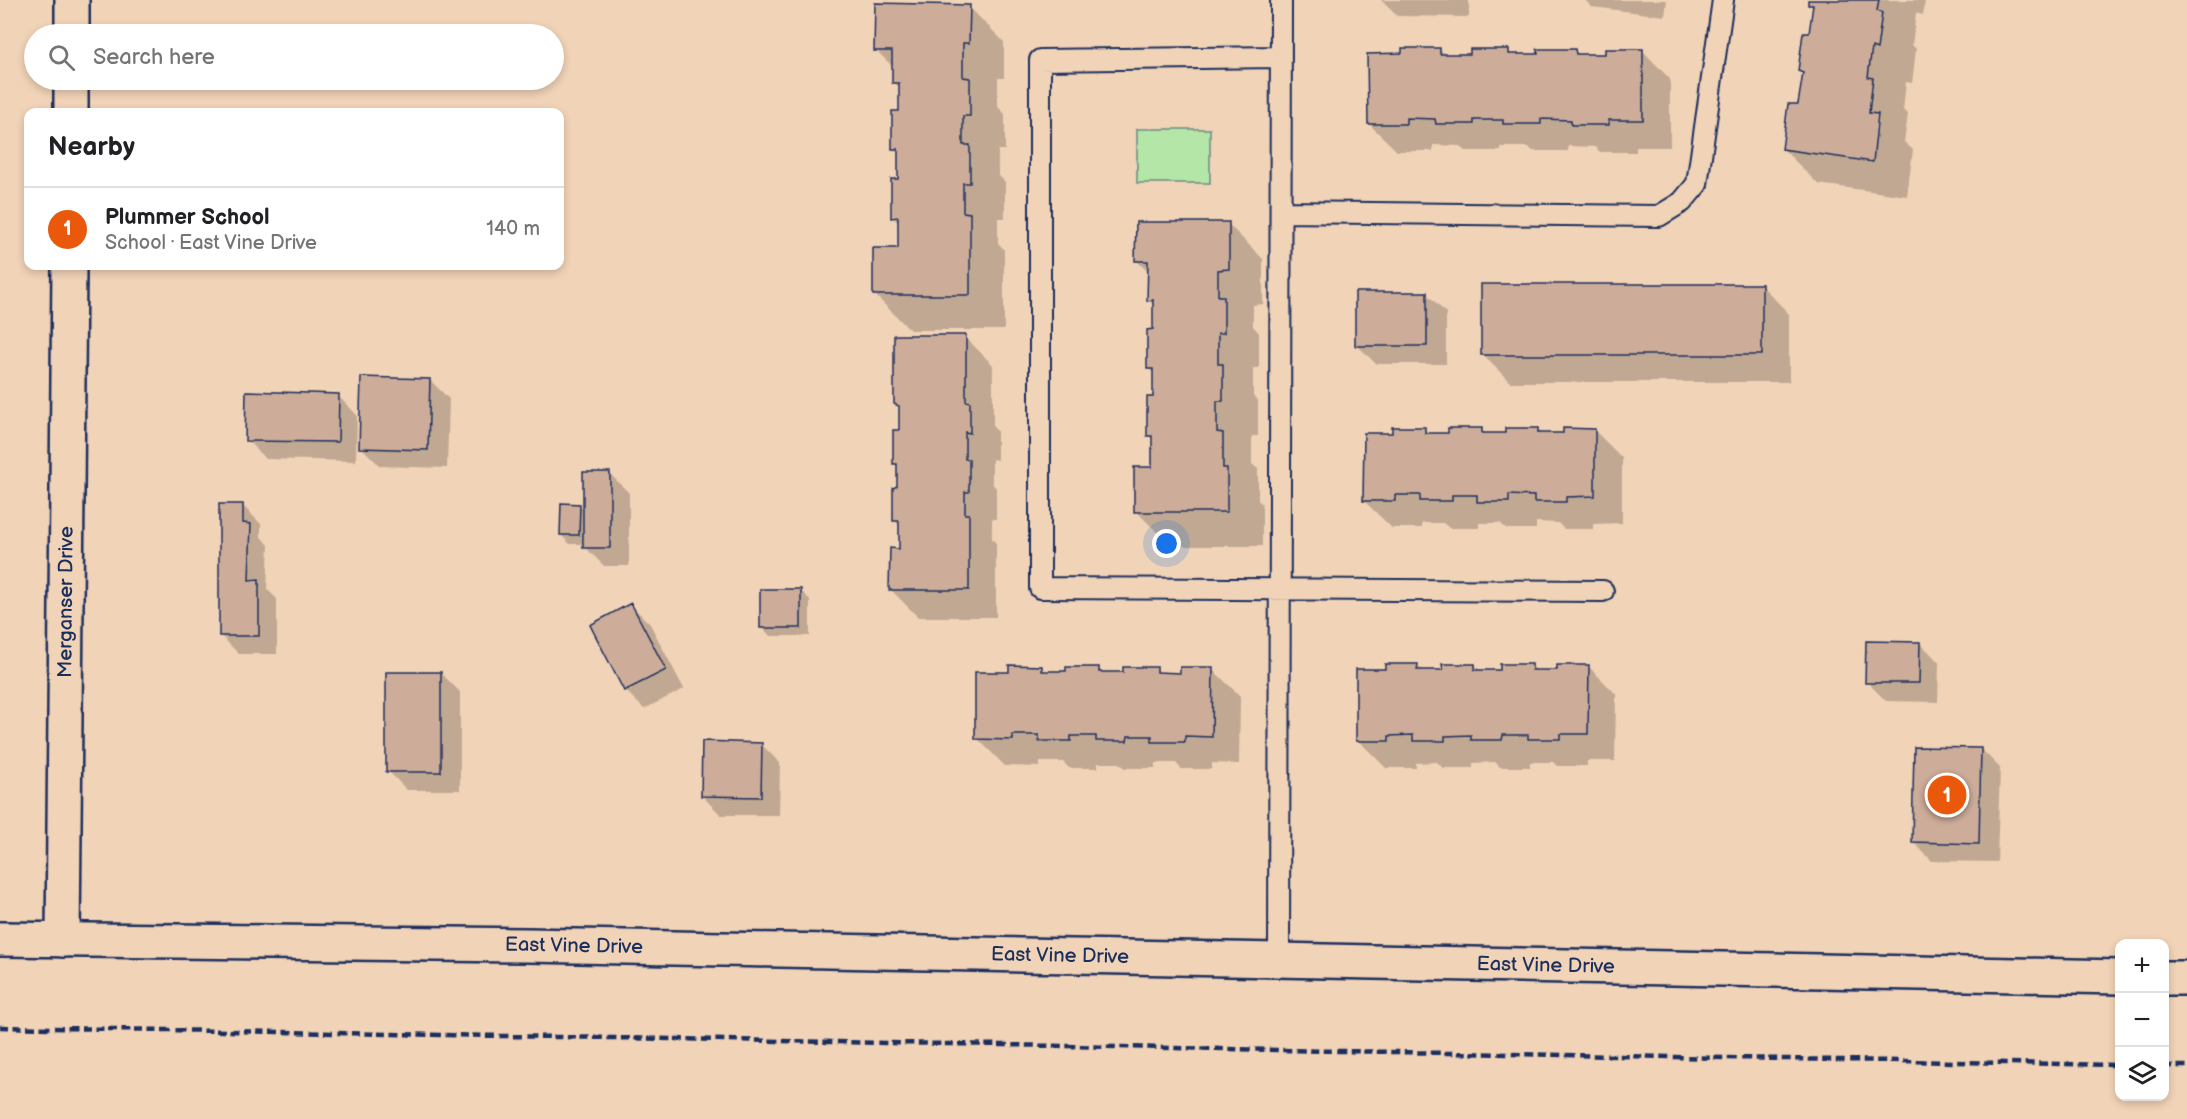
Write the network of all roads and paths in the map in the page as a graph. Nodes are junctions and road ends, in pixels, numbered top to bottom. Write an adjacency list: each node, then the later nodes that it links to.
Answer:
1 (72, 0): 4 (main road)
2 (1281, 0): 5 (lane)
3 (1723, 0): 8 (lane)
4 (72, 24)
5 (1281, 57): 8 (lane); 10 (lane)
6 (71, 90): 7 (main road)
7 (71, 108)
8 (1281, 212): 10 (lane)
9 (69, 270): 13 (main road, Merganser Drive)
10 (1280, 588): 11 (lane); 14 (lane)
11 (1603, 591)
12 (0, 939): 13 (main road, East Vine Drive)
13 (63, 940): 14 (main road, East Vine Drive)
14 (1279, 960): 15 (main road, East Vine Drive)
15 (2115, 977)
16 (2169, 978): 17 (main road)
17 (2187, 978)

